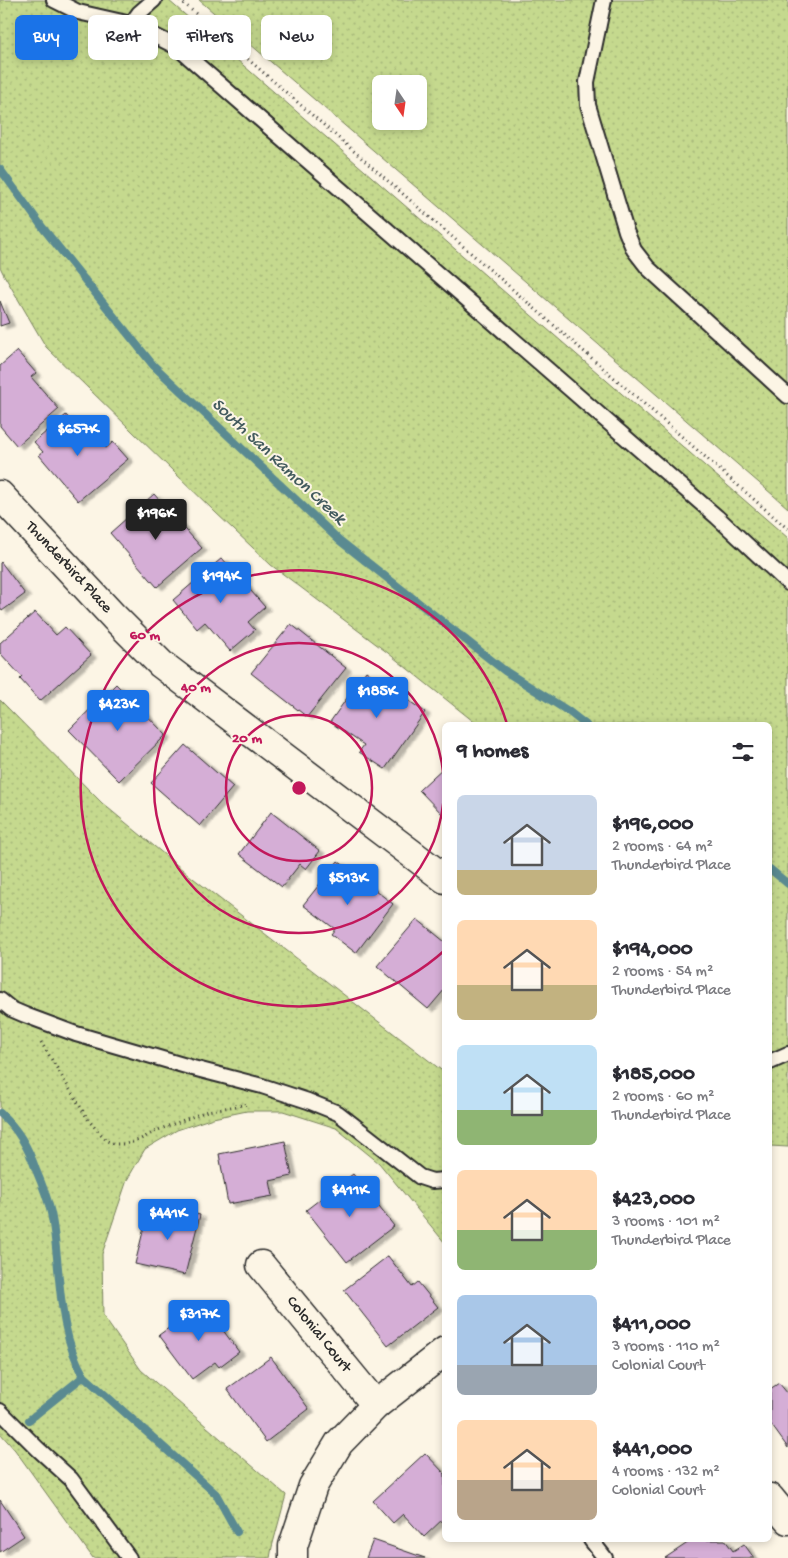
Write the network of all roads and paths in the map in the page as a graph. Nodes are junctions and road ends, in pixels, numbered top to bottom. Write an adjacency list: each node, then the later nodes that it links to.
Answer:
1 (54, 0): 5 (lane)
2 (154, 0): 6 (lane)
3 (180, 0): 10 (path)
4 (604, 0): 8 (lane)
5 (91, 15)
6 (138, 15)
7 (158, 38): 11 (lane)
8 (788, 396)
9 (0, 495): 12 (street, Thunderbird Place)
10 (788, 529)
11 (788, 583)
12 (442, 877)
13 (0, 1000): 14 (lane)
14 (24, 1015): 17 (path); 18 (lane)
15 (788, 1054): 16 (lane)
16 (772, 1061)
17 (254, 1103)
18 (442, 1180)
19 (261, 1265): 21 (street, Colonial Court)
20 (442, 1353): 21 (street)
21 (376, 1405): 27 (street)
22 (0, 1410): 26 (lane)
23 (772, 1500): 24 (street)
24 (788, 1520)
25 (593, 1542): 28 (lane)
26 (129, 1558)
27 (293, 1558)
28 (606, 1558)

